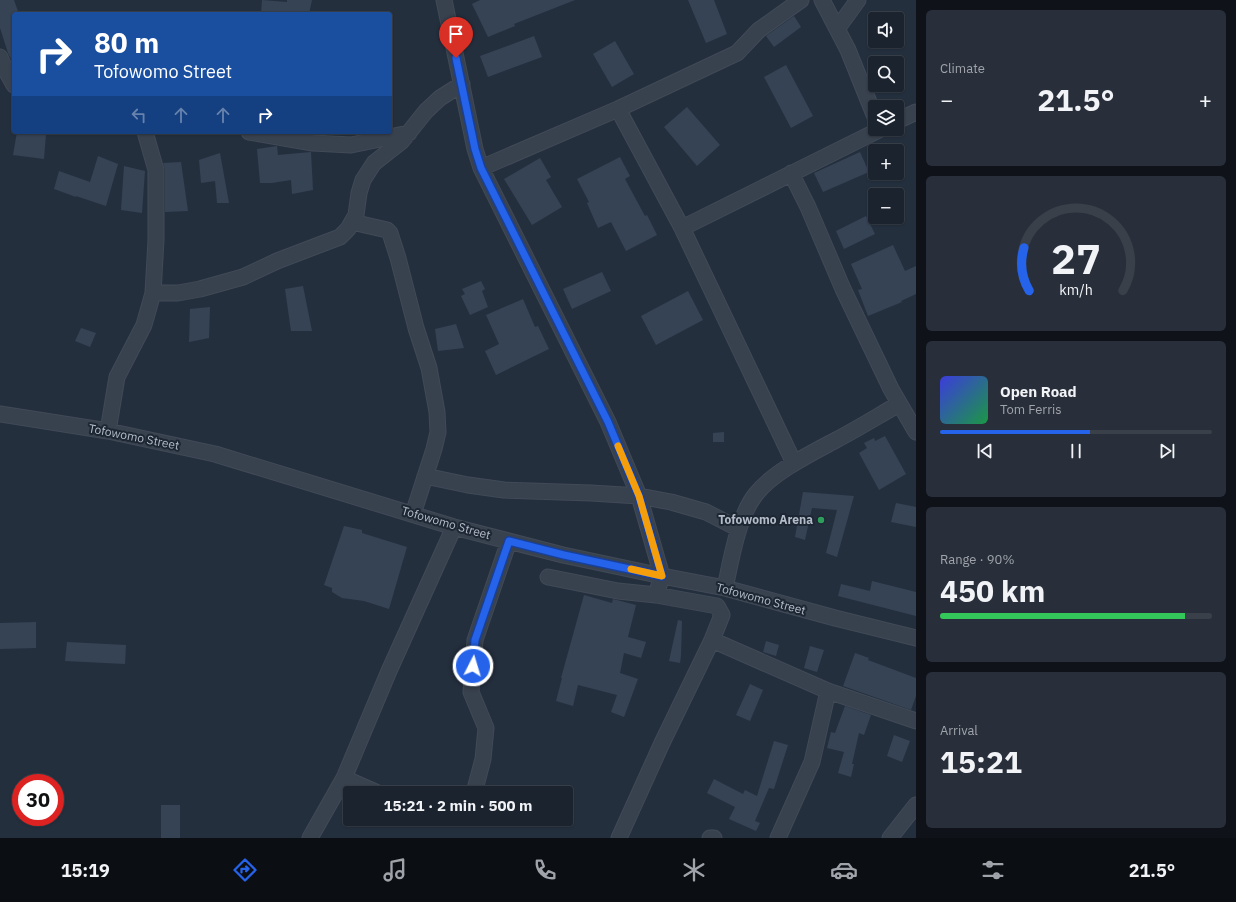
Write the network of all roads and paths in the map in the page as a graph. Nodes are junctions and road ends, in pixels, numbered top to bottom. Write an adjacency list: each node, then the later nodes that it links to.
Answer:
1 (444, 0): 8 (street)
2 (802, 0): 10 (street)
3 (822, 0): 5 (street)
4 (858, 0): 5 (street)
5 (837, 29): 9 (street)
6 (0, 57): 7 (street)
7 (12, 81)
8 (462, 84): 14 (street); 17 (street)
9 (868, 100)
10 (618, 109): 17 (street); 20 (street)
11 (916, 112): 12 (street)
12 (904, 118)
13 (868, 132): 18 (street)
14 (408, 133): 16 (street); 19 (street)
15 (146, 134): 21 (street)
16 (260, 134)
17 (481, 168): 28 (street)
18 (791, 173): 20 (street); 22 (street)
19 (352, 222): 21 (street); 27 (street)
20 (682, 228): 26 (street)
21 (153, 293): 24 (street)
22 (899, 404): 25 (street); 26 (street)
23 (0, 414): 24 (street, Tofowomo Street)
24 (108, 431): 29 (street, Tofowomo Street)
25 (916, 432)
26 (794, 463): 31 (street)
27 (425, 476): 28 (street); 29 (street)
28 (639, 496): 31 (street); 33 (street)
29 (413, 514): 30 (street, Tofowomo Street)
30 (454, 526): 32 (street, Tofowomo Street); 41 (street)
31 (739, 529): 35 (street)
32 (509, 541): 33 (street, Tofowomo Street); 43 (street)
33 (662, 576): 35 (street, Tofowomo Street); 36 (street)
34 (548, 577): 36 (street)
35 (725, 588): 37 (street, Tofowomo Street)
36 (656, 595): 38 (street)
37 (916, 638)
38 (712, 640): 39 (street); 46 (street)
39 (828, 691): 40 (street); 49 (street)
40 (916, 721)
41 (344, 778): 42 (street); 45 (street)
42 (362, 786)
43 (476, 786)
44 (916, 805): 50 (street)
45 (310, 838)
46 (619, 838)
47 (710, 838): 48 (street)
48 (714, 838)
49 (778, 838)
50 (890, 838)

